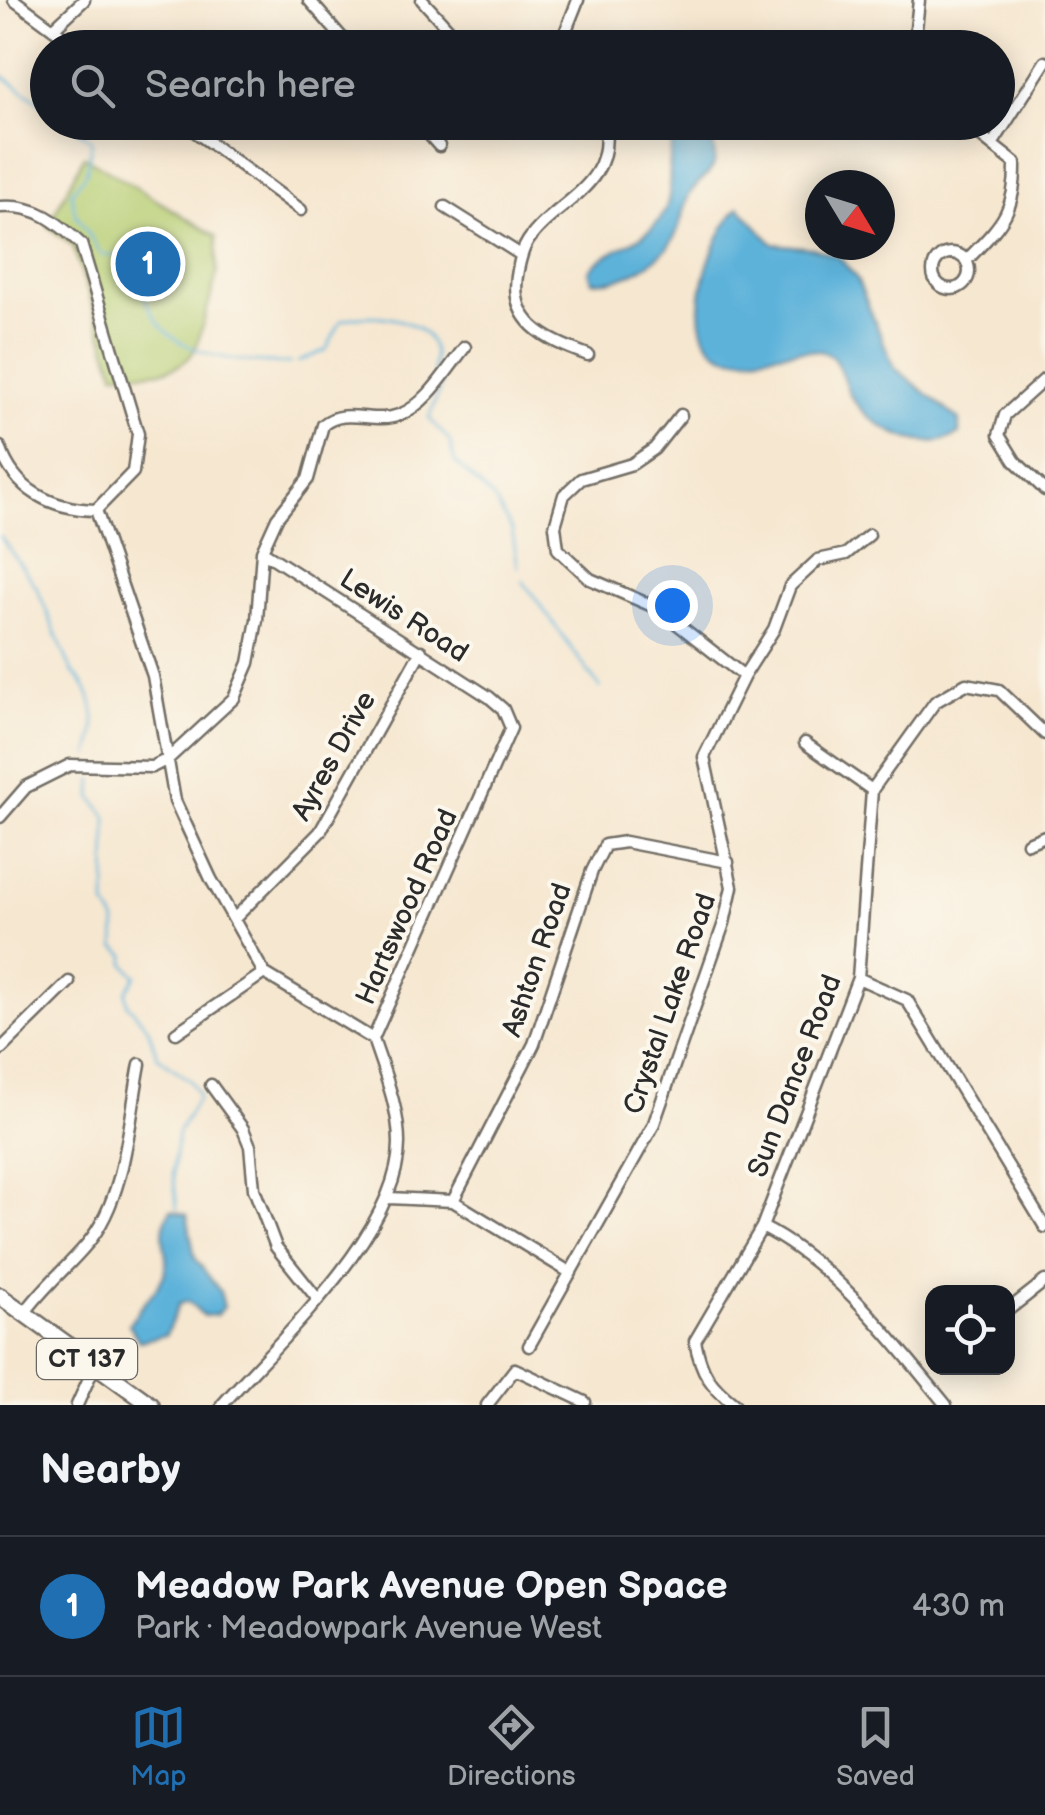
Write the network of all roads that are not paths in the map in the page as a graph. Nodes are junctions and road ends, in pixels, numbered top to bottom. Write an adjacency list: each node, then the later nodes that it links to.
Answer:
1 (14, 0): 7 (street)
2 (84, 0): 7 (street)
3 (309, 0): 8 (street)
4 (422, 0): 9 (street)
5 (578, 0): 10 (street)
6 (919, 0): 11 (street)
7 (53, 29)
8 (335, 30)
9 (449, 30)
10 (566, 30)
11 (916, 30)
12 (1045, 62): 13 (street)
13 (1015, 109)
14 (206, 140): 23 (street)
15 (434, 140): 20 (street)
16 (606, 140): 24 (street)
17 (989, 140): 19 (street)
18 (995, 140): 19 (street)
19 (993, 143): 25 (street)
20 (439, 146)
21 (0, 207): 33 (street)
22 (445, 207): 24 (street)
23 (300, 210)
24 (521, 254): 27 (street)
25 (966, 261)
26 (466, 347): 35 (street)
27 (588, 354)
28 (1045, 379): 32 (street)
29 (681, 415): 37 (street)
30 (0, 447): 31 (street)
31 (4, 478): 33 (street)
32 (1045, 490)
33 (96, 510): 41 (street)
34 (870, 534): 37 (street, Crystal Lake Road)
35 (262, 551): 36 (street, Lewis Road); 41 (street)
36 (422, 651): 38 (street, Lewis Road); 47 (street, Ayres Drive)
37 (744, 676): 46 (street, Crystal Lake Road)
38 (511, 728): 52 (street, Hartswood Road)
39 (1045, 734): 42 (street)
40 (805, 743): 42 (street)
41 (168, 759): 43 (street); 47 (street)
42 (872, 790): 49 (street, Sun Dance Road)
43 (0, 817)
44 (1045, 836): 45 (street)
45 (1028, 843)
46 (728, 862): 57 (street, Ashton Road); 60 (street, Crystal Lake Road)
47 (235, 918): 48 (street)
48 (264, 973): 51 (street); 52 (street)
49 (858, 978): 58 (street, Sun Dance Road); 59 (street)
50 (69, 982): 53 (street)
51 (176, 1033)
52 (373, 1039): 56 (street, Hartswood Road)
53 (0, 1050)
54 (140, 1064): 65 (street)
55 (211, 1085): 63 (street)
56 (389, 1198): 57 (street); 63 (street, Hartswood Road)
57 (454, 1201): 60 (street)
58 (762, 1226): 69 (street); 75 (street, Sun Dance Road)
59 (1045, 1227)
60 (571, 1273): 66 (street, Crystal Lake Road)
61 (1045, 1280): 64 (street)
62 (0, 1296): 65 (main road, CT 137)
63 (316, 1297): 73 (street, Hartswood Road)
64 (1015, 1304)
65 (24, 1314): 67 (main road, CT 137)
66 (530, 1346)
67 (95, 1365): 71 (street); 72 (main road, CT 137)
68 (925, 1374): 69 (street)
69 (922, 1376): 76 (street)
70 (586, 1402): 74 (street)
71 (77, 1405)
72 (151, 1405)
73 (222, 1405)
74 (488, 1405)
75 (735, 1405)
76 (946, 1405)

